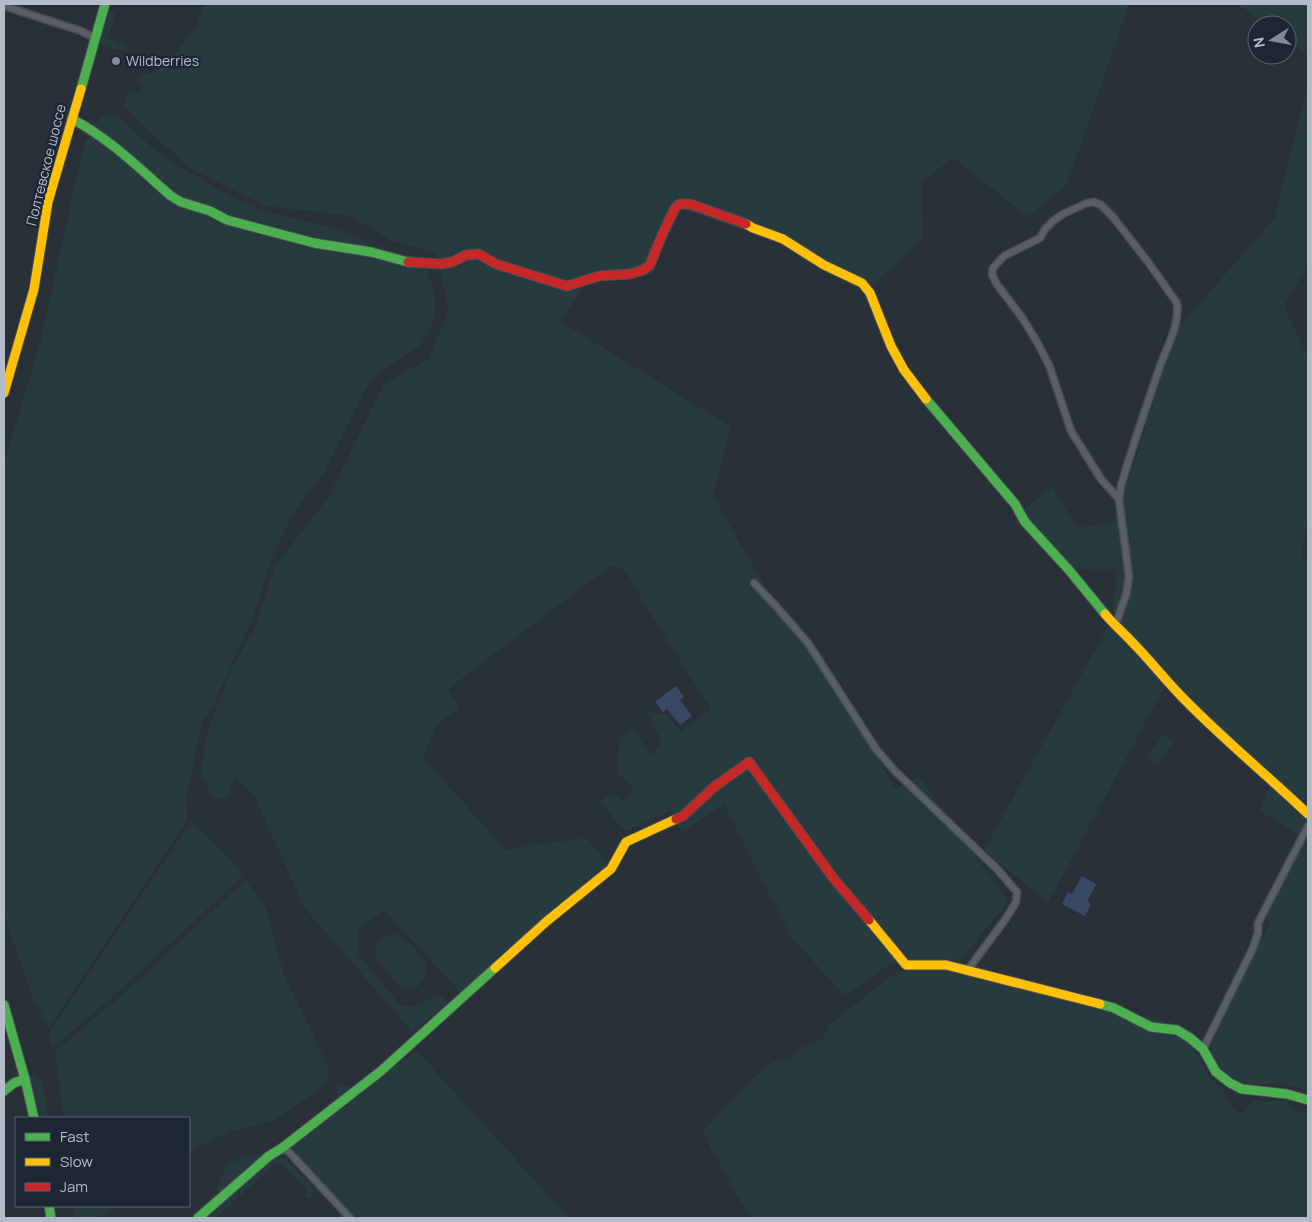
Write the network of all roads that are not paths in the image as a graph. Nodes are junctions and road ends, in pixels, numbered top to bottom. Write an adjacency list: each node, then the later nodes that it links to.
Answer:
1 (106, 4): 3 (street, Полтевское шоссе)
2 (4, 6): 3 (street)
3 (95, 38): 4 (street, Полтевское шоссе)
4 (72, 119): 5 (street, Полтевское шоссе); 8 (street)
5 (4, 393)
6 (1118, 499): 6 (street); 8 (street)
7 (754, 583): 11 (street)
8 (1115, 626): 9 (street)
9 (1308, 814)
10 (1308, 826): 13 (street)
11 (967, 971): 13 (street); 18 (street)
12 (4, 1005): 14 (street)
13 (1203, 1049): 16 (street)
14 (25, 1079): 15 (street); 17 (street)
15 (4, 1091)
16 (1308, 1100)
17 (34, 1117)
18 (282, 1148): 19 (street); 20 (street)
19 (198, 1218)
20 (350, 1218)

